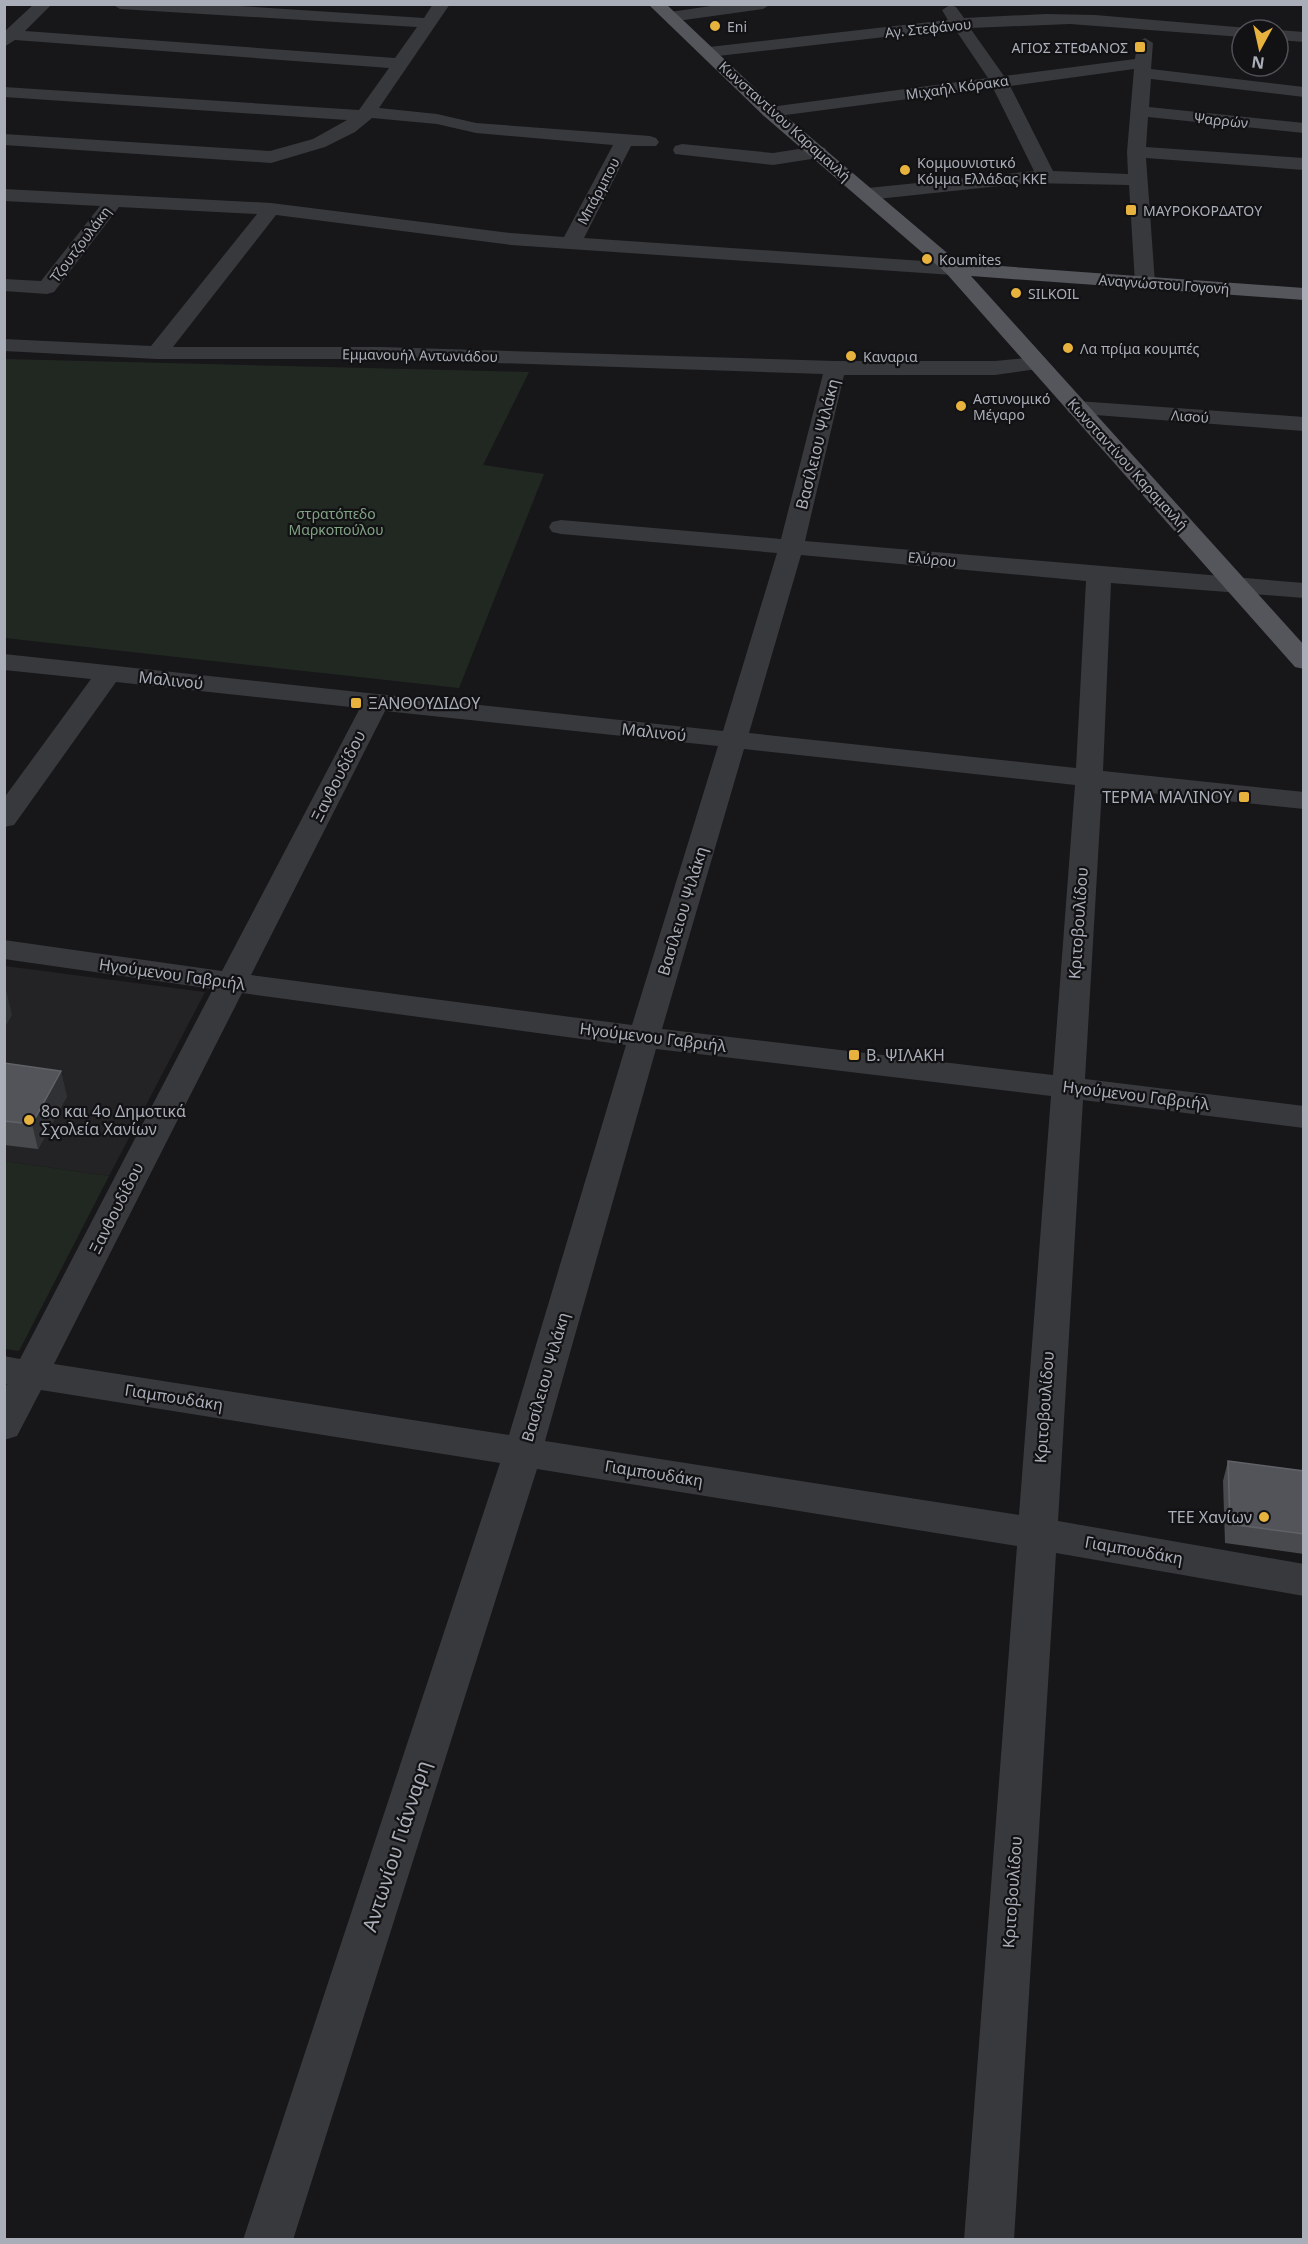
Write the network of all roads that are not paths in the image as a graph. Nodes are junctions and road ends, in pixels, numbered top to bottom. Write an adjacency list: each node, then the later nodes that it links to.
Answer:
1 (44, 4): 14 (street)
2 (120, 4): 10 (street)
3 (442, 4): 10 (street)
4 (656, 4): 9 (main road, Κωνσταντίνου Καραμανλή)
5 (763, 4): 8 (street)
6 (946, 4): 12 (street)
7 (1157, 4): 11 (street)
8 (757, 5): 9 (street)
9 (670, 17): 15 (main road, Κωνσταντίνου Καραμανλή)
10 (429, 23): 17 (street)
11 (1147, 23): 12 (street, Αγ. Στεφάνου); 13 (street, Αγ. Στεφάνου); 18 (street)
12 (958, 24): 15 (street, Αγ. Στεφάνου); 19 (street)
13 (1230, 31)
14 (8, 39): 17 (street)
15 (709, 52): 23 (main road, Κωνσταντίνου Καραμανλή)
16 (1166, 58): 18 (street)
17 (401, 64): 24 (street)
18 (1144, 64): 19 (street, Μιχαήλ Κόρακα); 21 (street); 22 (street)
19 (999, 81): 23 (street, Μιχαήλ Κόρακα); 33 (street)
20 (4, 92): 24 (street)
21 (1304, 92)
22 (1139, 111): 25 (street, Ψαρρών); 31 (street)
23 (770, 112): 30 (main road, Κωνσταντίνου Καραμανλή)
24 (366, 114): 26 (street); 27 (street)
25 (1304, 128)
26 (4, 139)
27 (625, 140): 28 (street); 39 (street, Μπάρμπου)
28 (650, 142)
29 (682, 150): 30 (street)
30 (818, 152): 35 (main road, Κωνσταντίνου Καραμανλή)
31 (1136, 152): 32 (street); 34 (street)
32 (1304, 164)
33 (1046, 177): 34 (street); 35 (street)
34 (1138, 180): 41 (street)
35 (868, 194): 40 (main road, Κωνσταντίνου Καραμανλή)
36 (4, 195): 37 (street)
37 (114, 200): 38 (street); 42 (street, Τζουτζουλάκη)
38 (271, 208): 39 (street); 45 (street)
39 (571, 243): 40 (street)
40 (952, 269): 41 (main road, Αναγνώστου Γογονή); 46 (main road, Κωνσταντίνου Καραμανλή)
41 (1145, 283): 43 (main road, Αναγνώστου Γογονή)
42 (4, 285)
43 (1304, 294)
44 (4, 345): 45 (street, Εμμανουήλ Αντωνιάδου)
45 (157, 353): 47 (street, Εμμανουήλ Αντωνιάδου)
46 (1037, 363): 47 (street, Εμμανουήλ Αντωνιάδου); 48 (main road, Κωνσταντίνου Καραμανλή)
47 (836, 368): 51 (street, Βασίλειου Ψιλάκη)
48 (1077, 408): 49 (street, Λισού); 53 (main road, Κωνσταντίνου Καραμανλή)
49 (1304, 424)
50 (561, 527): 51 (street, Ελύρου)
51 (792, 545): 52 (street, Ελύρου); 59 (street, Βασίλειου Ψιλάκη)
52 (1099, 575): 53 (street, Ελύρου); 60 (street, Κριτοβουλίδου)
53 (1236, 586): 54 (street, Ελύρου); 55 (main road, Κωνσταντίνου Καραμανλή)
54 (1304, 591)
55 (1304, 661)
56 (4, 663): 57 (street, Μαλινού)
57 (108, 674): 58 (street, Μαλινού); 62 (street)
58 (376, 702): 59 (street, Μαλινού); 64 (street, Ξανθουδίδου)
59 (734, 740): 60 (street, Μαλινού); 65 (street, Βασίλειου Ψιλάκη)
60 (1089, 778): 61 (street, Μαλινού); 66 (street, Κριτοβουλίδου)
61 (1304, 801)
62 (8, 809)
63 (4, 949): 64 (street, Ηγούμενου Γαβριήλ)
64 (231, 983): 65 (street, Ηγούμενου Γαβριήλ); 68 (street, Ξανθουδίδου)
65 (644, 1037): 66 (street, Ηγούμενου Γαβριήλ); 70 (street, Βασίλειου Ψιλάκη)
66 (1067, 1086): 67 (street, Ηγούμενου Γαβριήλ); 71 (street, Κριτοβουλίδου)
67 (1304, 1117)
68 (18, 1372): 69 (street, Ξανθουδίδου); 70 (street, Γιαμπουδάκη)
69 (4, 1426)
70 (523, 1452): 71 (street, Γιαμπουδάκη); 73 (street, Αντωνίου Γιάνναρη)
71 (1035, 1533): 72 (street, Γιαμπουδάκη); 74 (street, Κριτοβουλίδου)
72 (1304, 1581)
73 (268, 2240)
74 (988, 2240)

